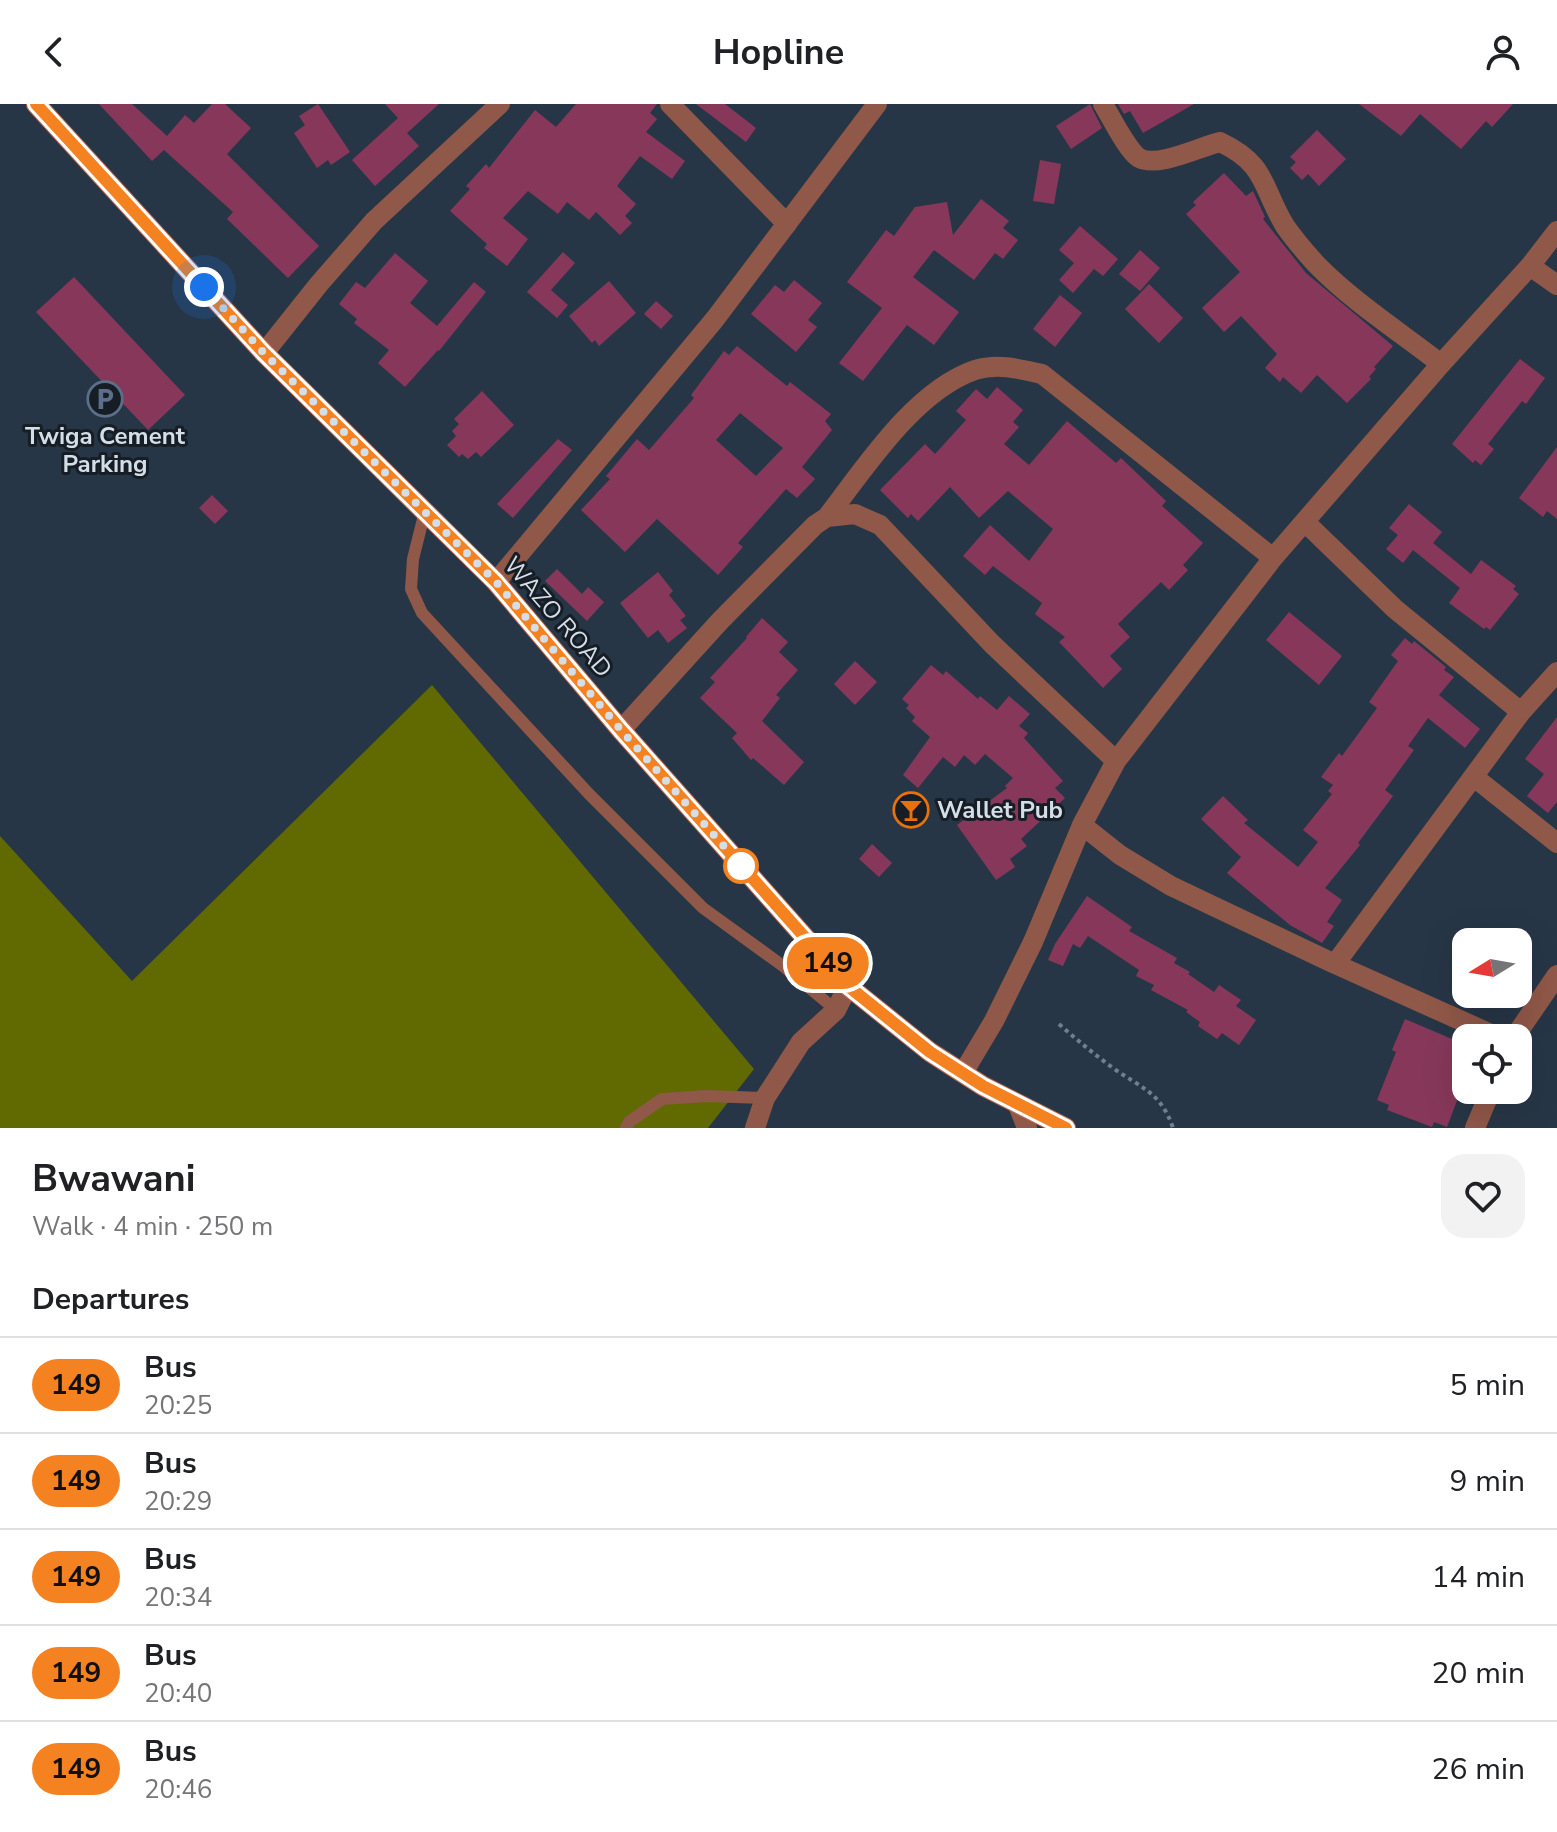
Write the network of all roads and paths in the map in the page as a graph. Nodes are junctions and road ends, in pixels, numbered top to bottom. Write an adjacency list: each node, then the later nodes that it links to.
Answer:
1 (500, 104): 10 (street)
2 (670, 104): 6 (street)
3 (877, 104): 6 (street)
4 (1103, 104): 11 (street)
5 (44, 106): 10 (main road, WAZO ROAD)
6 (787, 224): 16 (street)
7 (1557, 231): 8 (street)
8 (1530, 266): 9 (street); 11 (street)
9 (1557, 285)
10 (264, 353): 12 (main road, WAZO ROAD)
11 (1441, 364): 14 (street)
12 (425, 511): 16 (main road, WAZO ROAD); 27 (lane)
13 (827, 517): 15 (street); 19 (street); 20 (street)
14 (1306, 523): 15 (street); 18 (street)
15 (1273, 558): 20 (street)
16 (496, 582): 19 (main road, WAZO ROAD)
17 (1557, 672): 18 (street)
18 (1521, 712): 21 (street)
19 (621, 730): 26 (main road, WAZO ROAD)
20 (1116, 761): 22 (street)
21 (1474, 777): 23 (street); 24 (street)
22 (1082, 825): 24 (street); 31 (street)
23 (1557, 843)
24 (1335, 964): 29 (street)
25 (1557, 975): 30 (street)
26 (848, 986): 27 (street); 31 (main road, WAZO ROAD)
27 (836, 1010): 32 (street)
28 (1059, 1024): 39 (path)
29 (1469, 1024)
30 (1524, 1024)
31 (963, 1073): 34 (main road, WAZO ROAD)
32 (765, 1098): 35 (lane); 36 (street)
33 (1485, 1104): 40 (street)
34 (1018, 1105): 37 (street); 38 (main road, WAZO ROAD)
35 (626, 1128)
36 (755, 1128)
37 (1027, 1128)
38 (1066, 1128)
39 (1173, 1128)
40 (1475, 1128)

